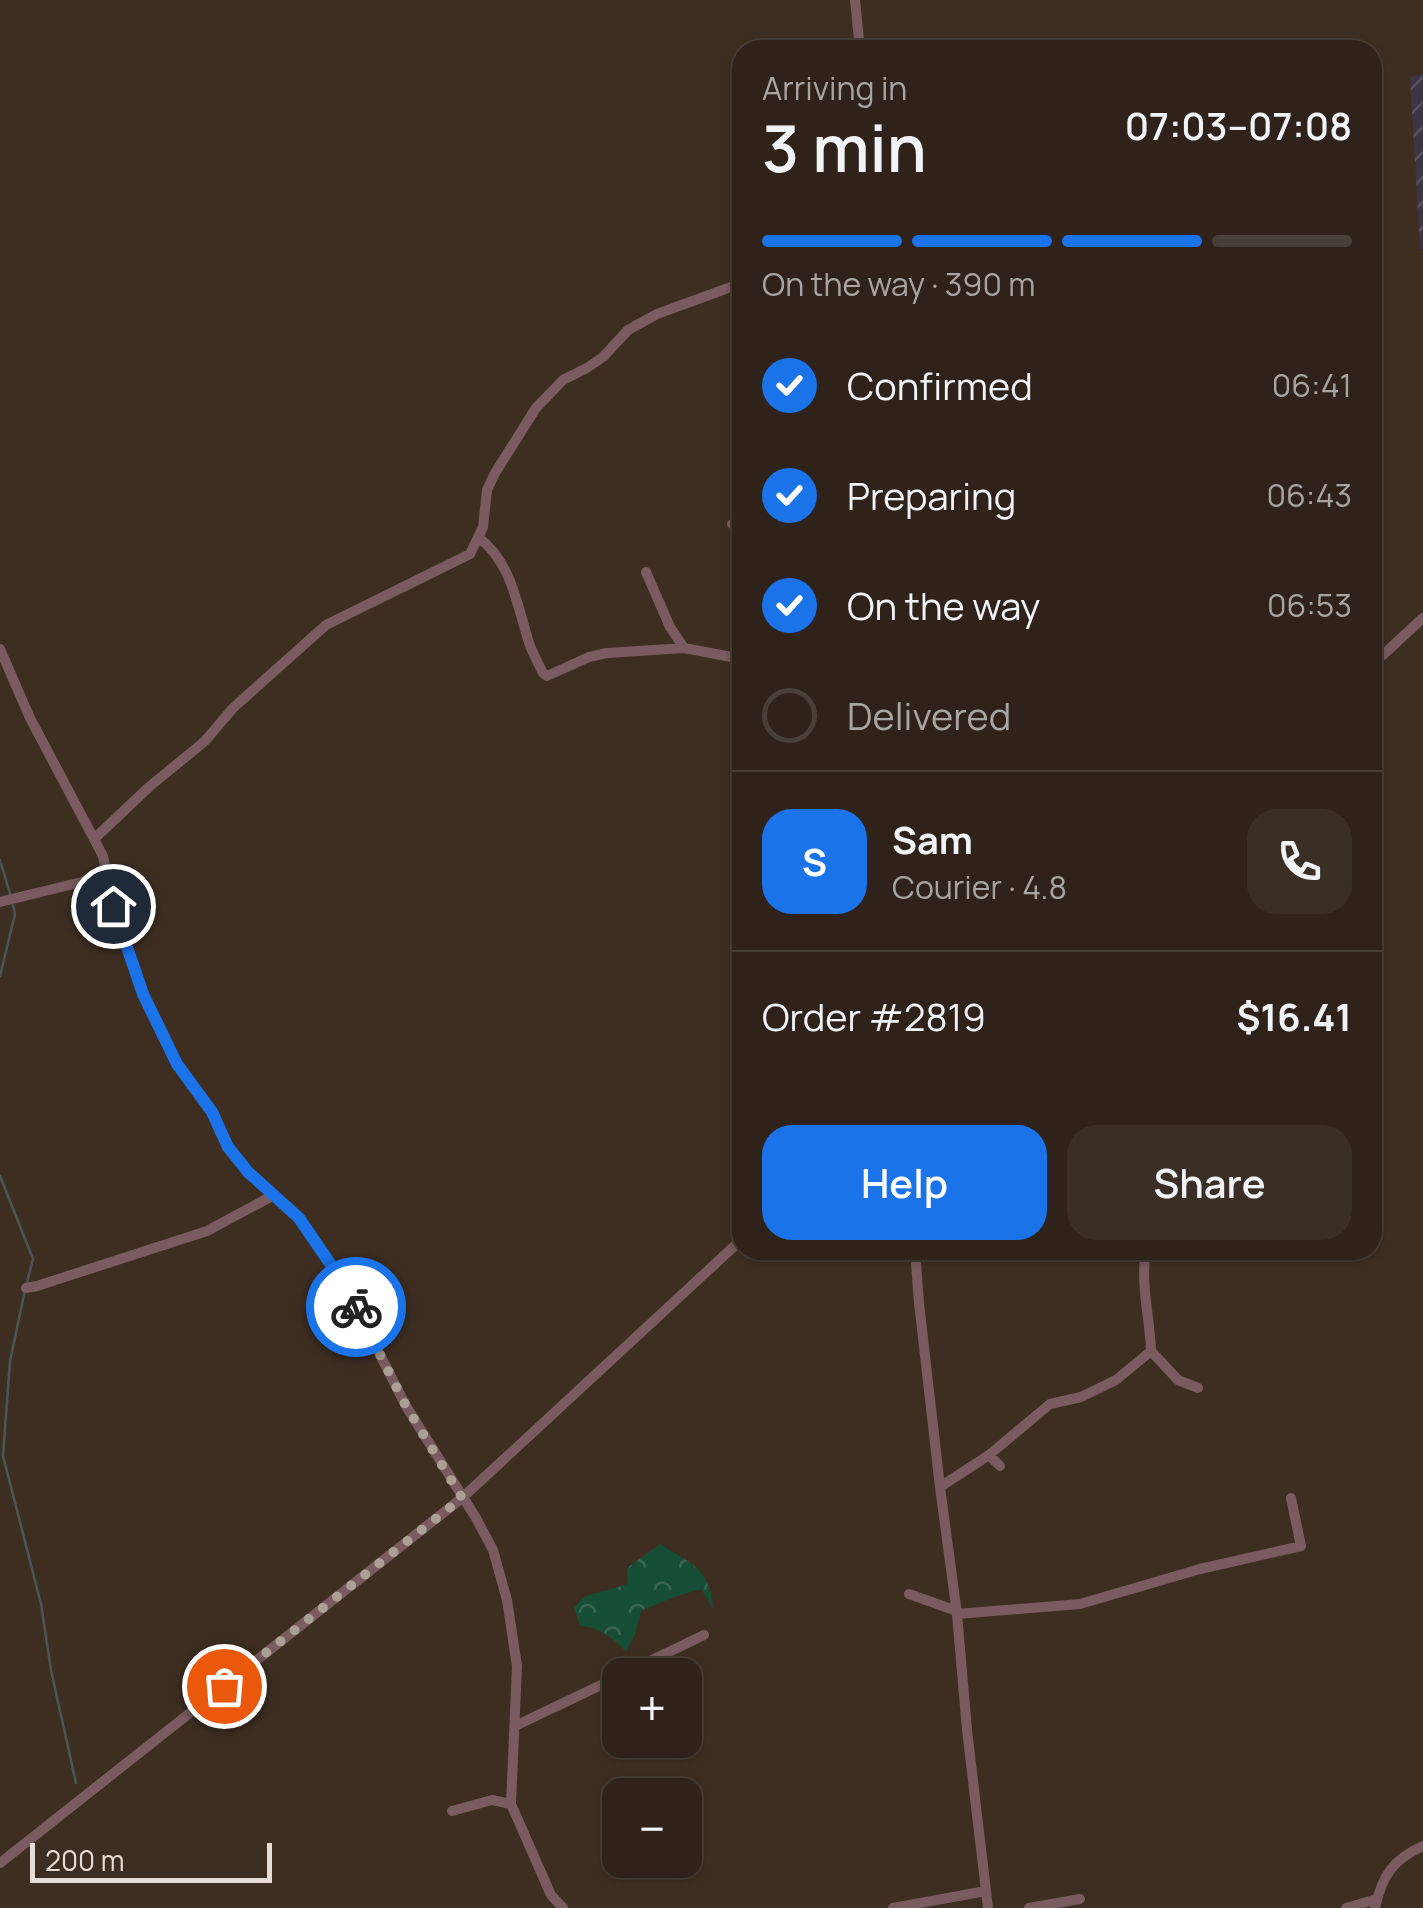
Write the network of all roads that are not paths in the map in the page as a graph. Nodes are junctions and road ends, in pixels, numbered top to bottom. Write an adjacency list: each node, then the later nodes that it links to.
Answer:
1 (855, 0): 2 (street)
2 (859, 40)
3 (732, 286): 4 (street)
4 (478, 537): 8 (street); 11 (street)
5 (646, 572): 8 (street)
6 (1423, 618): 9 (street)
7 (0, 648): 11 (street)
8 (684, 648): 10 (street)
9 (1382, 655)
10 (732, 657)
11 (94, 839): 12 (street)
12 (108, 880): 13 (street); 14 (street)
13 (7, 900)
14 (274, 1194): 18 (street); 24 (street)
15 (732, 1248): 24 (street)
16 (916, 1260): 23 (street)
17 (1145, 1260): 19 (street)
18 (26, 1288)
19 (1151, 1351): 20 (street); 21 (street)
20 (1198, 1388)
21 (990, 1455): 22 (street); 23 (street)
22 (1000, 1466)
23 (940, 1487): 27 (street)
24 (462, 1498): 31 (street); 35 (street)
25 (1291, 1498): 27 (street)
26 (909, 1594): 27 (street)
27 (957, 1613): 36 (street)
28 (704, 1635): 29 (street)
29 (656, 1658)
30 (602, 1684): 31 (street)
31 (515, 1726): 32 (street)
32 (510, 1804): 33 (street); 39 (street)
33 (452, 1811)
34 (1423, 1846): 38 (street)
35 (0, 1863)
36 (986, 1891): 40 (street); 41 (street)
37 (1080, 1899): 42 (street)
38 (1376, 1903): 43 (street)
39 (563, 1908)
40 (893, 1908)
41 (988, 1908)
42 (1029, 1908)
43 (1346, 1908)

